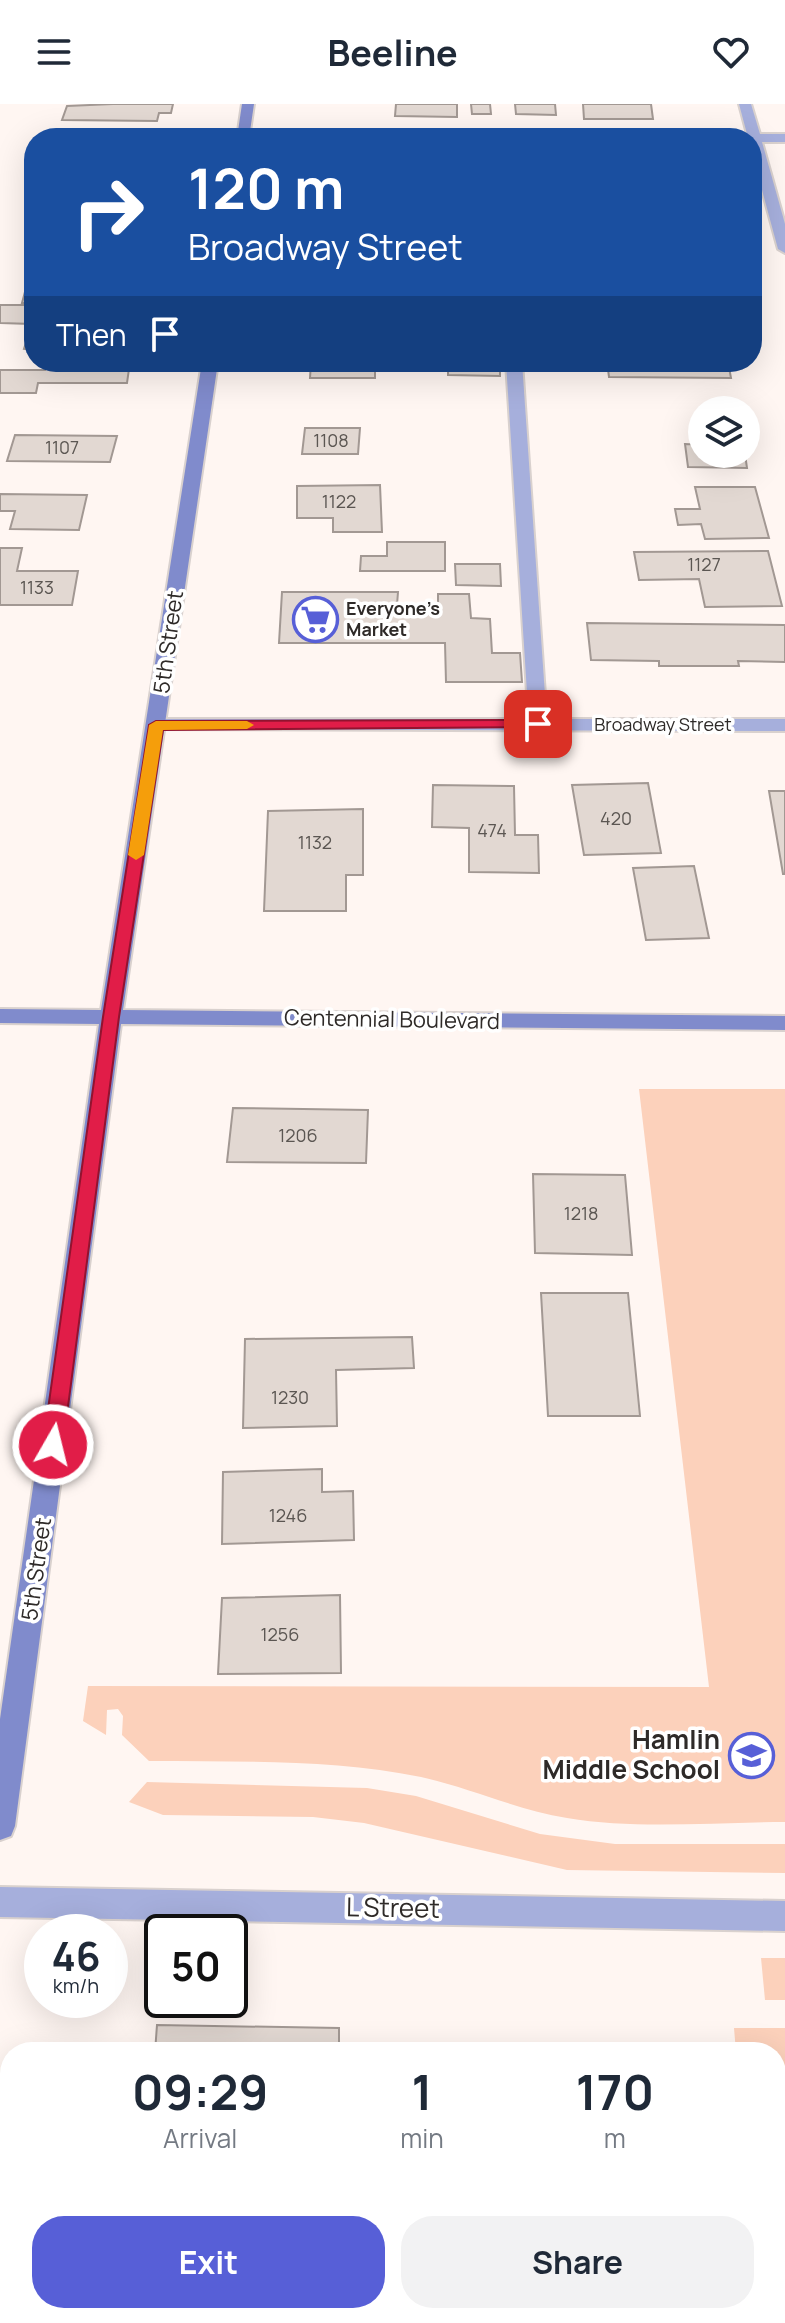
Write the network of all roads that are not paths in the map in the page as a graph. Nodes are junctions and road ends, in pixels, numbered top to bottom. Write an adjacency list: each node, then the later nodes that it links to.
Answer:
1 (248, 104): 3 (main road)
2 (745, 104): 4 (street)
3 (244, 128)
4 (752, 128)
5 (762, 138): 6 (street)
6 (785, 138)
7 (762, 164): 8 (street)
8 (785, 249)
9 (209, 372): 12 (main road, 5th Street)
10 (515, 372): 11 (street)
11 (538, 724): 12 (street, Broadway Street); 13 (street, Broadway Street)
12 (156, 725): 15 (main road, 5th Street)
13 (785, 725)
14 (0, 1016): 15 (main road, Centennial Boulevard)
15 (111, 1017): 16 (main road, Centennial Boulevard); 17 (main road, 5th Street)
16 (785, 1023)
17 (0, 1826)
18 (0, 1902): 19 (street, L Street)
19 (785, 1916)

